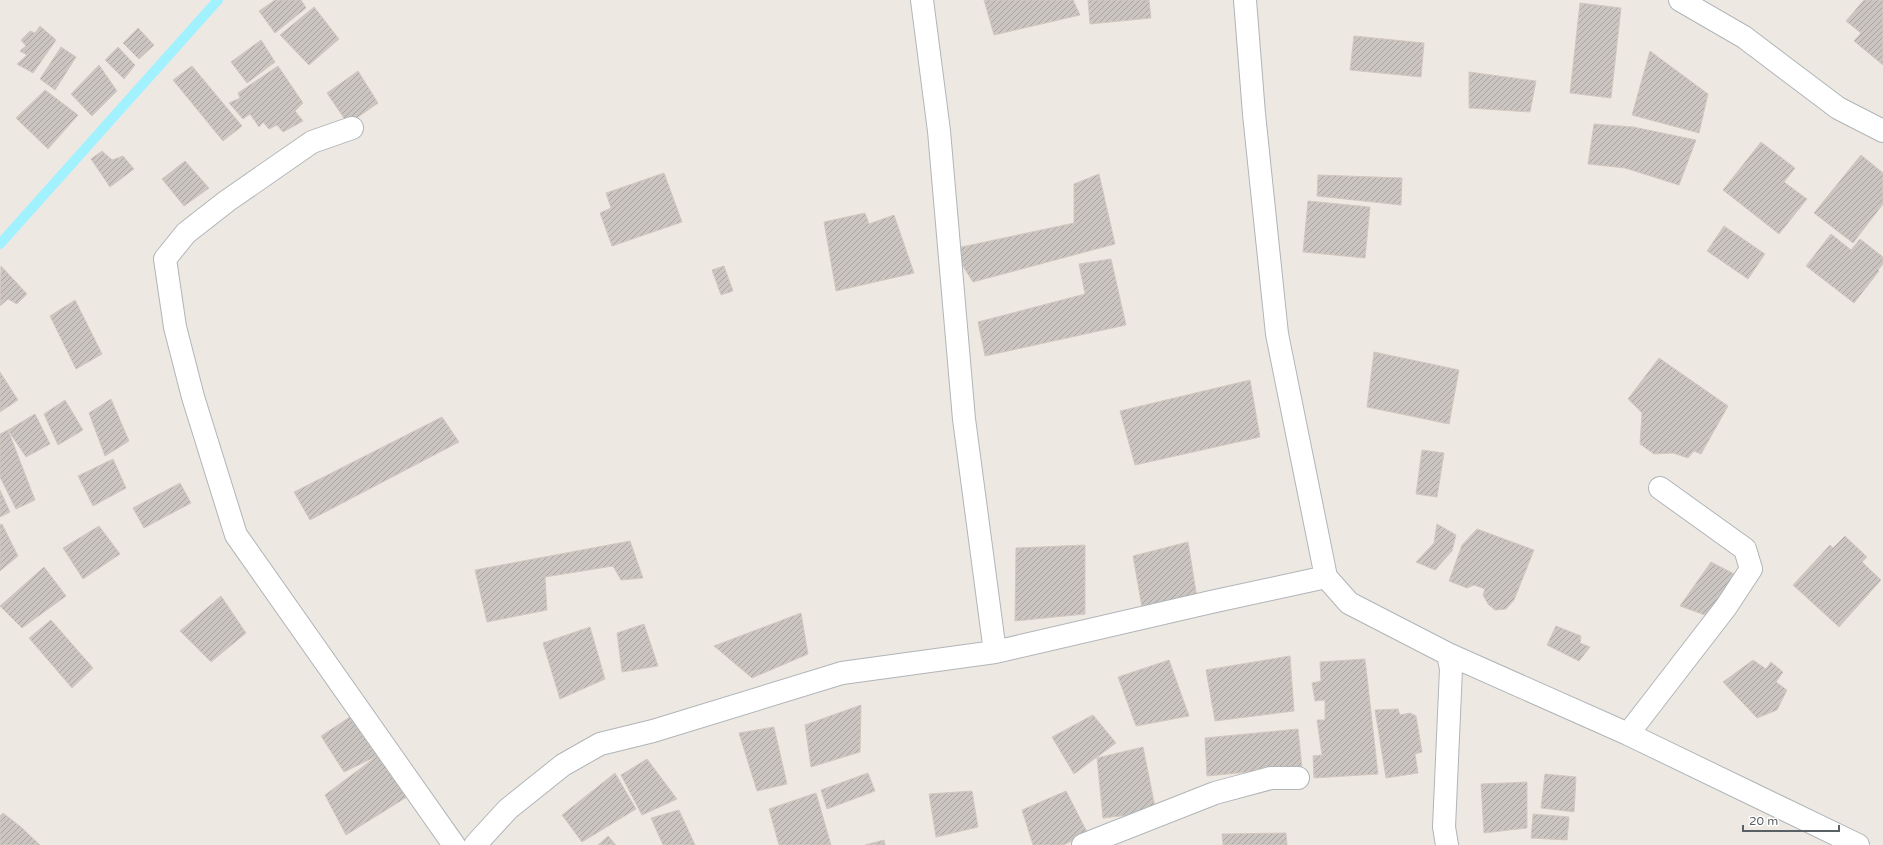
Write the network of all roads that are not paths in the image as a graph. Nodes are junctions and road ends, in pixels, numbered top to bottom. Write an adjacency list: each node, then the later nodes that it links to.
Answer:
1 (922, 0): 8 (street)
2 (1245, 0): 7 (street)
3 (1680, 0): 5 (street)
4 (352, 128): 12 (street)
5 (1883, 131)
6 (1660, 488): 10 (street)
7 (1326, 577): 8 (street); 9 (street)
8 (995, 652): 13 (street)
9 (1448, 654): 10 (street); 15 (street)
10 (1628, 734): 16 (street)
11 (1298, 778): 14 (street)
12 (454, 845)
13 (474, 845)
14 (1082, 845)
15 (1447, 845)
16 (1858, 845)

